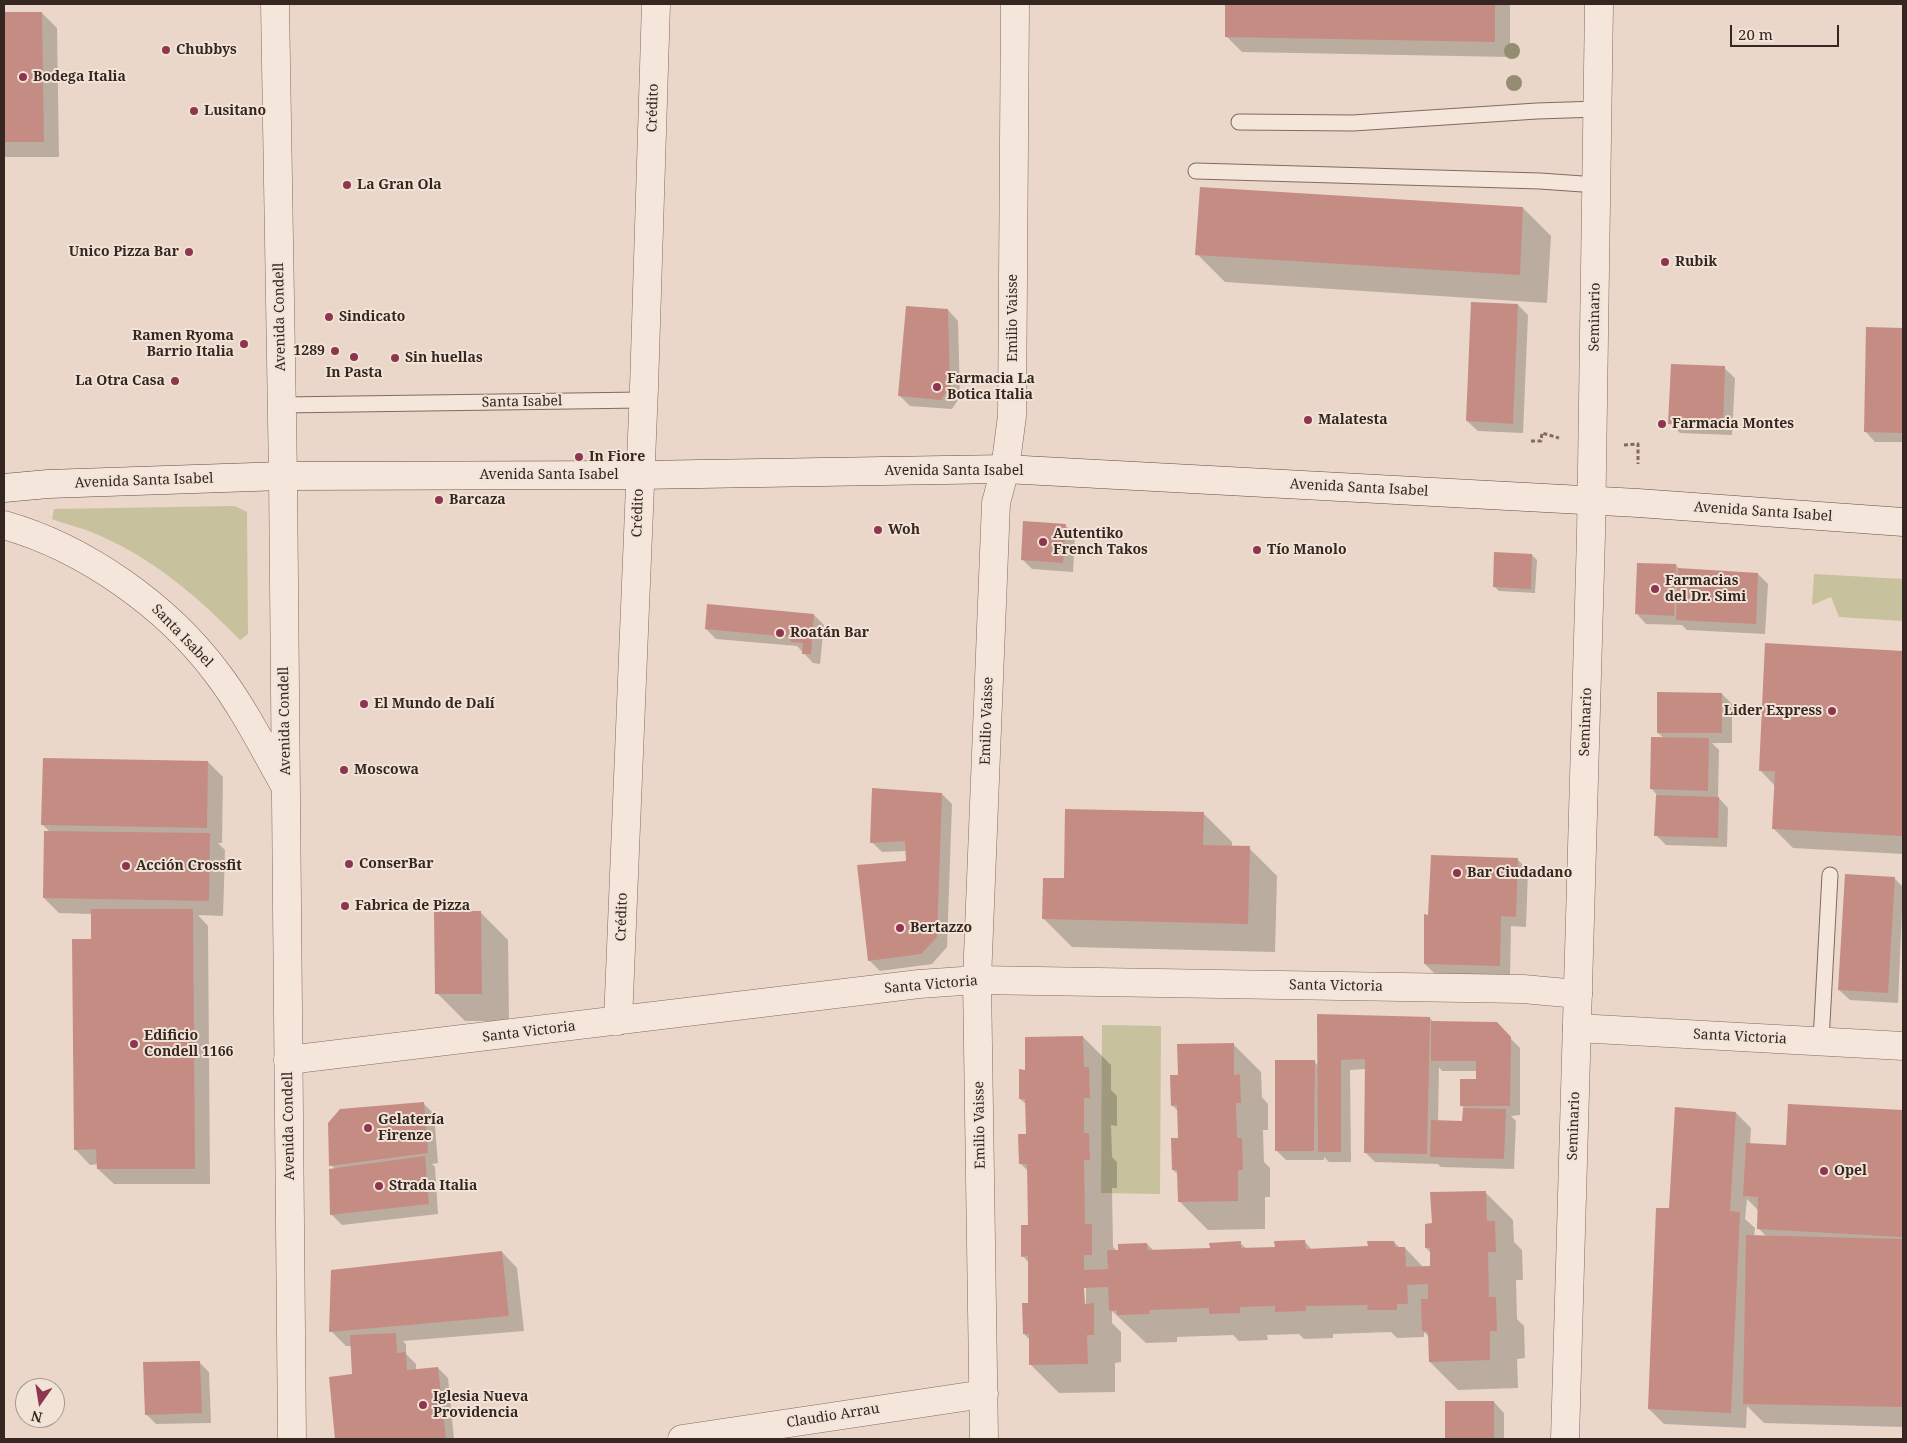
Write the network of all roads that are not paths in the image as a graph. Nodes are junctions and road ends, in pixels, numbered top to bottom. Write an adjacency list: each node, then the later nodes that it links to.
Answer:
1 (275, 4): 10 (street, Avenida Condell)
2 (656, 4): 9 (street, Crédito)
3 (1015, 4): 11 (street, Emilio Vaisse)
4 (1599, 4): 5 (street, Seminario)
5 (1598, 109): 6 (lane); 8 (street, Seminario)
6 (1239, 122)
7 (1196, 171): 8 (lane)
8 (1597, 185): 15 (street, Seminario)
9 (643, 400): 10 (lane, Santa Isabel); 12 (street, Crédito)
10 (282, 405): 13 (street, Avenida Condell)
11 (1005, 469): 12 (street, Avenida Santa Isabel); 15 (street, Avenida Santa Isabel); 20 (street, Emilio Vaisse)
12 (639, 475): 13 (street, Avenida Santa Isabel); 22 (street, Crédito)
13 (283, 476): 14 (street, Avenida Santa Isabel); 18 (street, Avenida Condell)
14 (4, 488)
15 (1592, 500): 16 (street, Avenida Santa Isabel); 21 (street, Seminario)
16 (1903, 522)
17 (4, 525): 18 (street, Santa Isabel)
18 (286, 786): 26 (street, Avenida Condell)
19 (1830, 875): 24 (lane)
20 (977, 980): 21 (street, Santa Victoria); 22 (street, Santa Victoria); 27 (street, Emilio Vaisse)
21 (1578, 994): 23 (street, Seminario)
22 (618, 1021): 26 (street, Santa Victoria)
23 (1577, 1028): 24 (street, Santa Victoria); 31 (street, Seminario)
24 (1821, 1041): 25 (street, Santa Victoria)
25 (1903, 1046)
26 (288, 1060): 28 (street, Avenida Condell)
27 (984, 1394): 29 (street, Claudio Arrau); 30 (street, Emilio Vaisse)
28 (292, 1439)
29 (682, 1439)
30 (984, 1439)
31 (1565, 1439)

